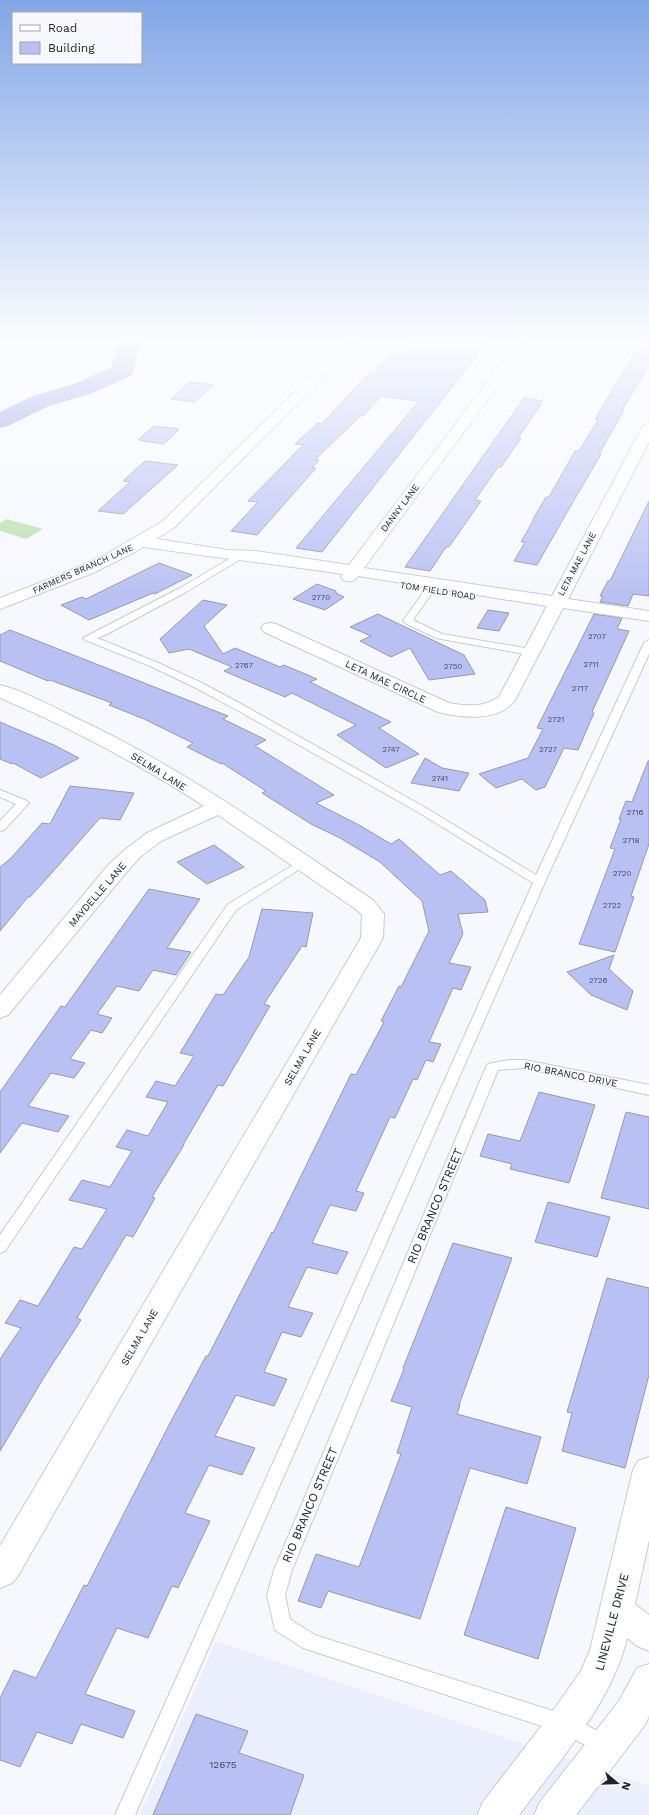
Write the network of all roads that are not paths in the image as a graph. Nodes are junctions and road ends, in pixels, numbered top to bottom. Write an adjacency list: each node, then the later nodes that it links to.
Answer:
1 (266, 428): 4 (street, FARMERS BRANCH LANE)
2 (460, 428): 6 (street, DANNY LANE)
3 (649, 428): 9 (street, LETA MAE LANE)
4 (144, 542): 5 (street, TOM FIELD ROAD); 8 (street, FARMERS BRANCH LANE)
5 (235, 556): 6 (street, TOM FIELD ROAD); 21 (lane)
6 (351, 574): 7 (street, TOM FIELD ROAD)
7 (432, 586): 9 (street, TOM FIELD ROAD); 14 (lane)
8 (0, 604)
9 (556, 605): 10 (street, TOM FIELD ROAD); 11 (street, TOM FIELD ROAD); 14 (street, LETA MAE LANE)
10 (649, 616)
11 (649, 623)
12 (270, 628): 16 (street, LETA MAE CIRCLE)
13 (649, 643): 21 (lane)
14 (531, 652): 16 (street, LETA MAE LANE)
15 (0, 691): 18 (street, SELMA LANE)
16 (506, 700)
17 (0, 793): 19 (lane)
18 (218, 807): 20 (street, SELMA LANE); 22 (street, MAYDELLE LANE)
19 (0, 828)
20 (302, 864): 25 (lane); 27 (street, SELMA LANE)
21 (539, 882): 33 (lane)
22 (0, 1010)
23 (493, 1067): 24 (lane, RIO BRANCO DRIVE); 31 (lane, RIO BRANCO STREET)
24 (649, 1090)
25 (0, 1247)
26 (649, 1470): 28 (street, LINEVILLE DRIVE)
27 (0, 1573)
28 (616, 1610): 29 (street); 31 (street, LINEVILLE DRIVE)
29 (649, 1635)
30 (649, 1680): 32 (street)
31 (565, 1724): 32 (lane, RIO BRANCO STREET); 34 (street, LINEVILLE DRIVE)
32 (607, 1747): 35 (street)
33 (125, 1815)
34 (496, 1815)
35 (553, 1815)

